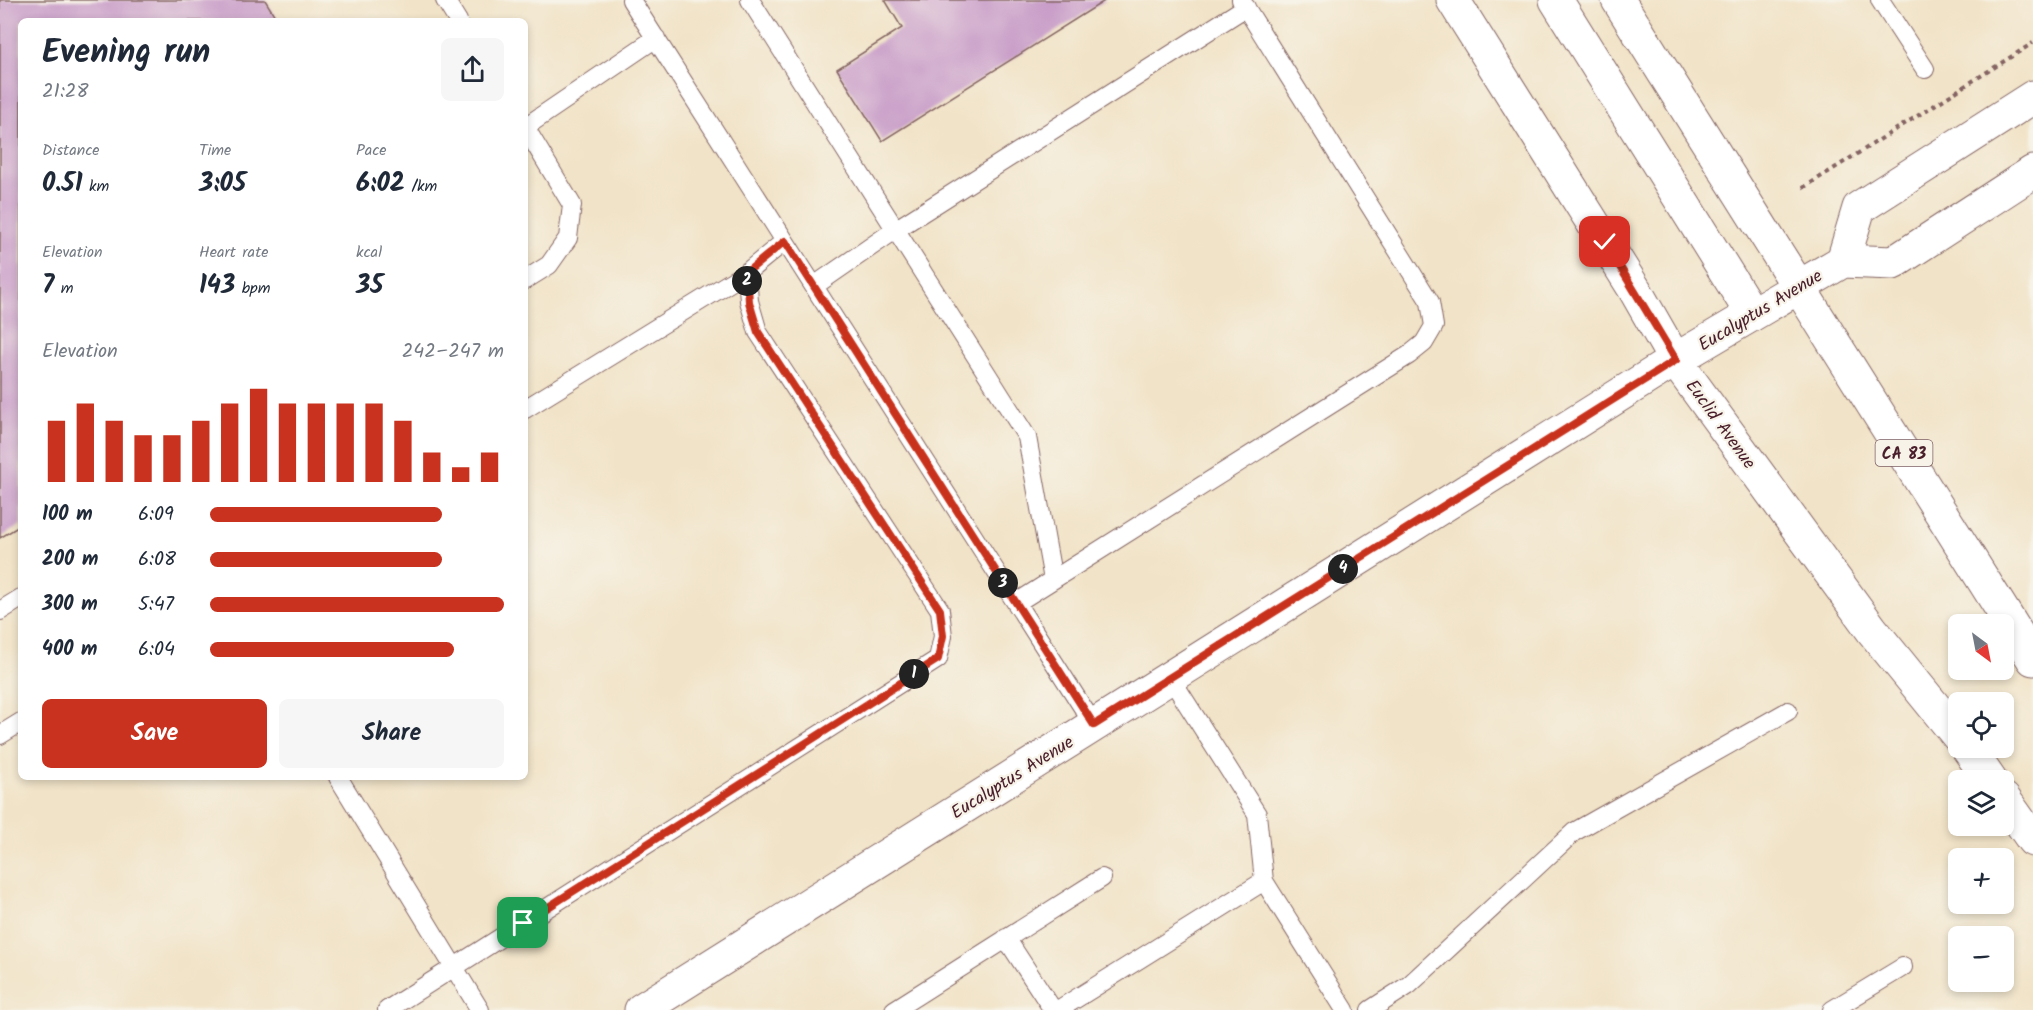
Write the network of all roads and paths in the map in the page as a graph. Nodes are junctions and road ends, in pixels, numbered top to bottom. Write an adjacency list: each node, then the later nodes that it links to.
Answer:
1 (445, 0): 9 (lane)
2 (631, 0): 10 (lane)
3 (750, 0): 18 (lane)
4 (1453, 0): 26 (main road, Euclid Avenue)
5 (1556, 0): 25 (main road)
6 (1618, 0): 24 (main road, CA 83)
7 (1880, 0): 12 (lane)
8 (1243, 4): 18 (lane); 28 (lane)
9 (456, 18)
10 (656, 38): 14 (lane); 19 (lane)
11 (2033, 43): 17 (path)
12 (1925, 69)
13 (2033, 97): 20 (main road, Eucalyptus Avenue)
14 (528, 125)
15 (528, 132): 22 (lane)
16 (2033, 172): 20 (main road, Eucalyptus Avenue)
17 (1803, 188)
18 (895, 230): 23 (lane); 28 (lane)
19 (785, 241): 21 (lane); 23 (lane)
20 (1843, 261): 24 (main road, Eucalyptus Avenue)
21 (747, 272): 27 (lane); 45 (lane)
22 (528, 278)
23 (813, 286): 30 (lane)
24 (1799, 287): 25 (main road, Eucalyptus Avenue); 32 (main road, CA 83)
25 (1752, 314): 26 (main road, Eucalyptus Avenue)
26 (1676, 360): 33 (main road, Eucalyptus Avenue); 35 (main road, Euclid Avenue)
27 (528, 407)
28 (1053, 580): 30 (lane)
29 (18, 600): 31 (lane)
30 (1016, 603): 37 (lane)
31 (0, 611)
32 (2033, 659)
33 (1170, 677): 37 (main road, Eucalyptus Avenue); 43 (lane)
34 (1788, 711): 54 (lane)
35 (1948, 723)
36 (18, 724): 38 (lane)
37 (1094, 725): 49 (main road, Eucalyptus Avenue)
38 (0, 735)
39 (340, 780): 45 (lane)
40 (2014, 813): 41 (main road)
41 (2033, 840)
42 (1102, 878): 44 (lane)
43 (1264, 880): 52 (lane); 53 (lane)
44 (1006, 938): 50 (lane); 51 (lane)
45 (454, 967): 47 (lane); 48 (lane)
46 (1903, 967): 55 (lane)
47 (387, 1010)
48 (480, 1010)
49 (641, 1010)
50 (894, 1010)
51 (1053, 1010)
52 (1058, 1010)
53 (1345, 1010)
54 (1370, 1010)
55 (1832, 1010)

